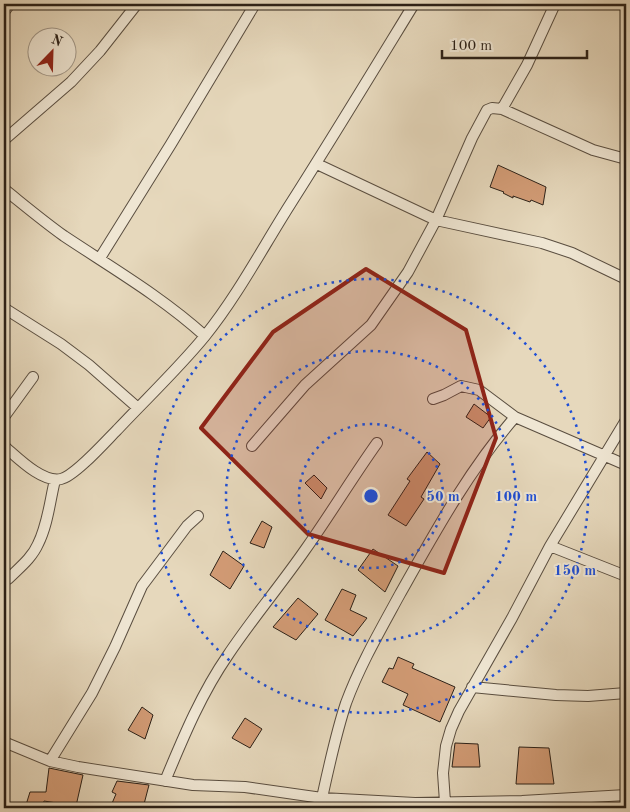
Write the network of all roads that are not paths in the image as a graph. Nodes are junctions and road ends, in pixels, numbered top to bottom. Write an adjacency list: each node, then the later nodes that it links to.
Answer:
1 (10, 4): 6 (street)
2 (137, 4): 8 (street)
3 (255, 4): 13 (street)
4 (414, 4): 10 (street)
5 (555, 4): 7 (street)
6 (4, 12)
7 (502, 109): 9 (street); 12 (street)
8 (4, 140)
9 (626, 159)
10 (317, 164): 12 (street); 16 (street)
11 (4, 189): 13 (street)
12 (436, 220): 14 (street); 25 (street)
13 (100, 258): 16 (street)
14 (626, 279)
15 (4, 308): 19 (street)
16 (205, 336): 19 (street)
17 (33, 377): 20 (street)
18 (434, 399): 21 (street)
19 (138, 408): 28 (street)
20 (4, 417)
21 (515, 417): 26 (street); 40 (street)
22 (626, 420): 26 (street)
23 (378, 443): 37 (street)
24 (4, 446): 28 (street)
25 (252, 446)
26 (603, 456): 27 (street); 30 (street)
27 (626, 465)
28 (55, 480): 32 (street)
29 (198, 516): 36 (street)
30 (550, 546): 31 (street); 33 (street)
31 (626, 576)
32 (4, 580)
33 (472, 687): 34 (street); 39 (street)
34 (626, 693)
35 (4, 742): 36 (street)
36 (50, 761): 37 (street)
37 (165, 781): 40 (street)
38 (626, 795): 39 (street)
39 (445, 802): 40 (street)
40 (321, 803)

